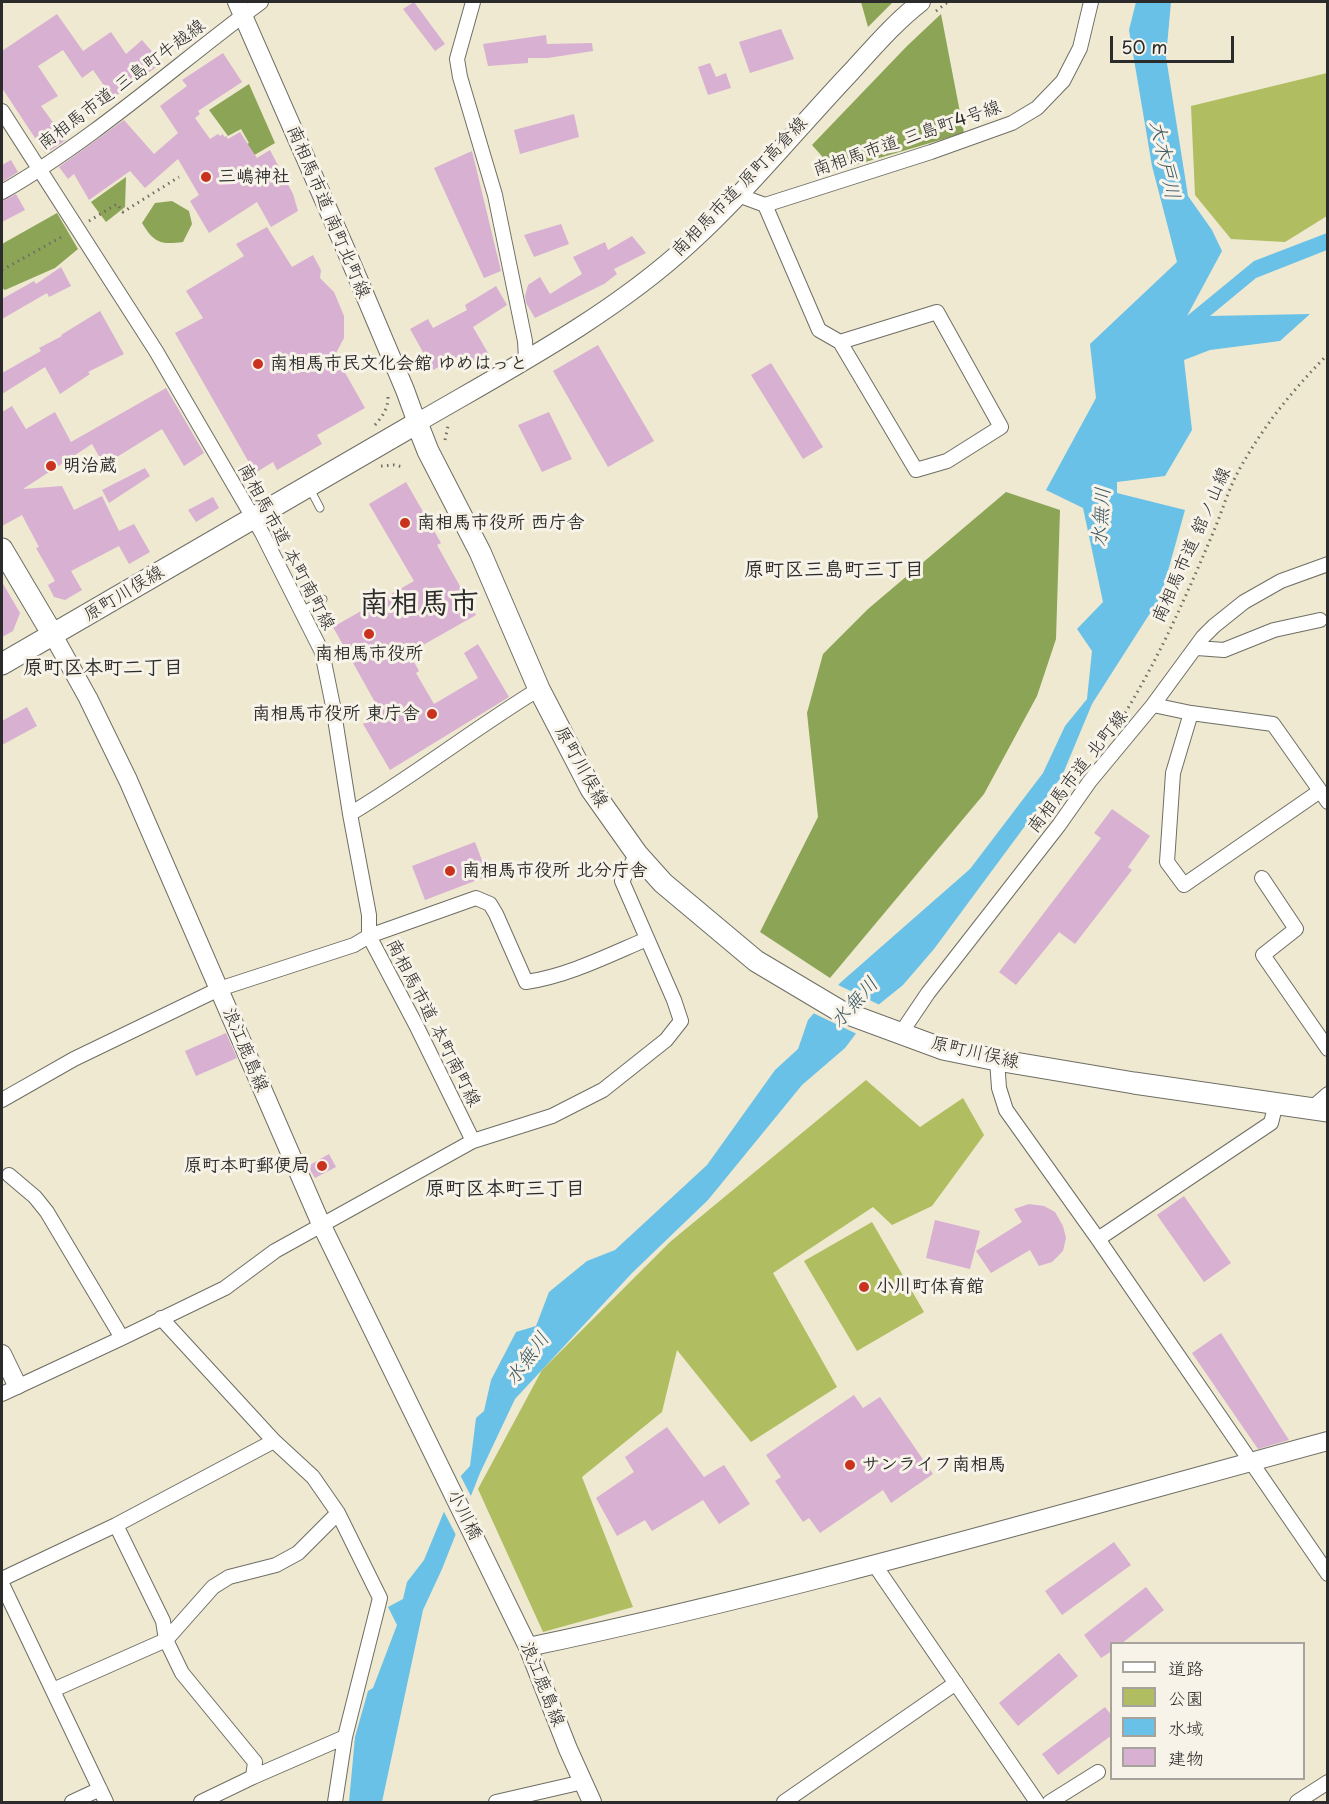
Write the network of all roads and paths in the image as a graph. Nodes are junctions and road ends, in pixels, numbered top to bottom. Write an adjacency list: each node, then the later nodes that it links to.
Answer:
1 (261, 2): 5 (street, 南相馬市道 三島町牛越線)
2 (473, 2): 16 (street)
3 (921, 2): 10 (street, 南相馬市道 原町高倉線)
4 (1091, 2): 11 (street, 南相馬市道 三島町4号線)
5 (240, 8): 7 (street, 南相馬市道 三島町牛越線); 17 (street, 南相馬市道 南町北町線)
6 (2, 111): 7 (street, 南相馬市道 本町南町線)
7 (39, 170): 9 (street, 南相馬市道 三島町牛越線); 12 (street, 南相馬市道 本町南町線)
8 (179, 177): 12 (path)
9 (2, 192)
10 (738, 195): 11 (street); 16 (street, 南相馬市道 原町高倉線)
11 (765, 205): 14 (street)
12 (76, 229): 13 (path); 20 (street, 南相馬市道 本町南町線)
13 (2, 270)
14 (840, 342): 14 (street)
15 (1328, 354): 32 (path, 南相馬市道 舘ノ山線)
16 (526, 358): 17 (street, 南相馬市道 原町高倉線)
17 (417, 423): 18 (main road, 原町川俣線); 29 (main road, 原町川俣線)
18 (308, 487): 19 (lane); 20 (main road, 原町川俣線)
19 (320, 508)
20 (253, 518): 24 (street, 南相馬市道 本町南町線); 26 (main road, 原町川俣線)
21 (2, 549): 26 (main road)
22 (1328, 564): 27 (street)
23 (323, 599): 24 (lane)
24 (302, 611): 34 (street, 南相馬市道 本町南町線)
25 (1320, 620): 27 (street)
26 (53, 635): 28 (main road, 原町川俣線); 39 (street, 浪江鹿島線)
27 (1197, 648): 30 (street)
28 (2, 664)
29 (539, 689): 34 (street); 35 (main road, 原町川俣線)
30 (1153, 705): 31 (street, 南相馬市道 北町線); 40 (street, 南相馬市道 北町線)
31 (1191, 713): 33 (street, 南相馬市道 北町線); 33 (street)
32 (1123, 717)
33 (1324, 796)
34 (350, 814): 37 (street, 南相馬市道 本町南町線)
35 (637, 854): 38 (street); 40 (main road, 原町川俣線)
36 (1262, 878): 41 (street)
37 (369, 936): 38 (street); 39 (street); 46 (street, 南相馬市道 本町南町線)
38 (647, 939): 46 (street)
39 (219, 989): 43 (street); 48 (street, 浪江鹿島線)
40 (896, 1032): 42 (main road, 原町川俣線)
41 (1328, 1049)
42 (997, 1060): 44 (main road, 原町川俣線); 49 (street)
43 (2, 1100)
44 (1276, 1103): 45 (main road, 原町川俣線); 49 (street)
45 (1322, 1104)
46 (473, 1141): 48 (street)
47 (9, 1175): 51 (street)
48 (321, 1224): 50 (street); 57 (street, 浪江鹿島線)
49 (1098, 1239): 56 (street)
50 (161, 1318): 51 (street); 54 (street)
51 (122, 1338): 53 (street)
52 (2, 1354): 53 (street)
53 (9, 1389)
54 (273, 1441): 58 (street); 59 (street)
55 (1328, 1441): 56 (street)
56 (1250, 1462): 60 (street); 62 (street)
57 (439, 1464): 61 (street, 小川橋)
58 (338, 1513): 65 (street); 69 (street)
59 (116, 1525): 63 (street); 65 (street)
60 (874, 1564): 66 (street); 67 (street)
61 (490, 1566): 66 (street, 浪江鹿島線)
62 (1328, 1575)
63 (2, 1579)
64 (2, 1584): 68 (street)
65 (166, 1640): 68 (street); 71 (street)
66 (528, 1647): 72 (street, 浪江鹿島線)
67 (956, 1683): 82 (street); 83 (street)
68 (53, 1690): 74 (street)
69 (345, 1737): 71 (street); 79 (street)
70 (1098, 1772): 84 (street)
71 (253, 1777): 78 (street)
72 (583, 1782): 75 (street); 81 (street, 浪江鹿島線)
73 (1328, 1782): 85 (street)
74 (100, 1789): 76 (street); 77 (street)
75 (545, 1797): 80 (street)
76 (72, 1803)
77 (106, 1803)
78 (201, 1803)
79 (335, 1803)
80 (496, 1803)
81 (592, 1803)
82 (784, 1803)
83 (1037, 1803)
84 (1050, 1803)
85 (1297, 1803)

